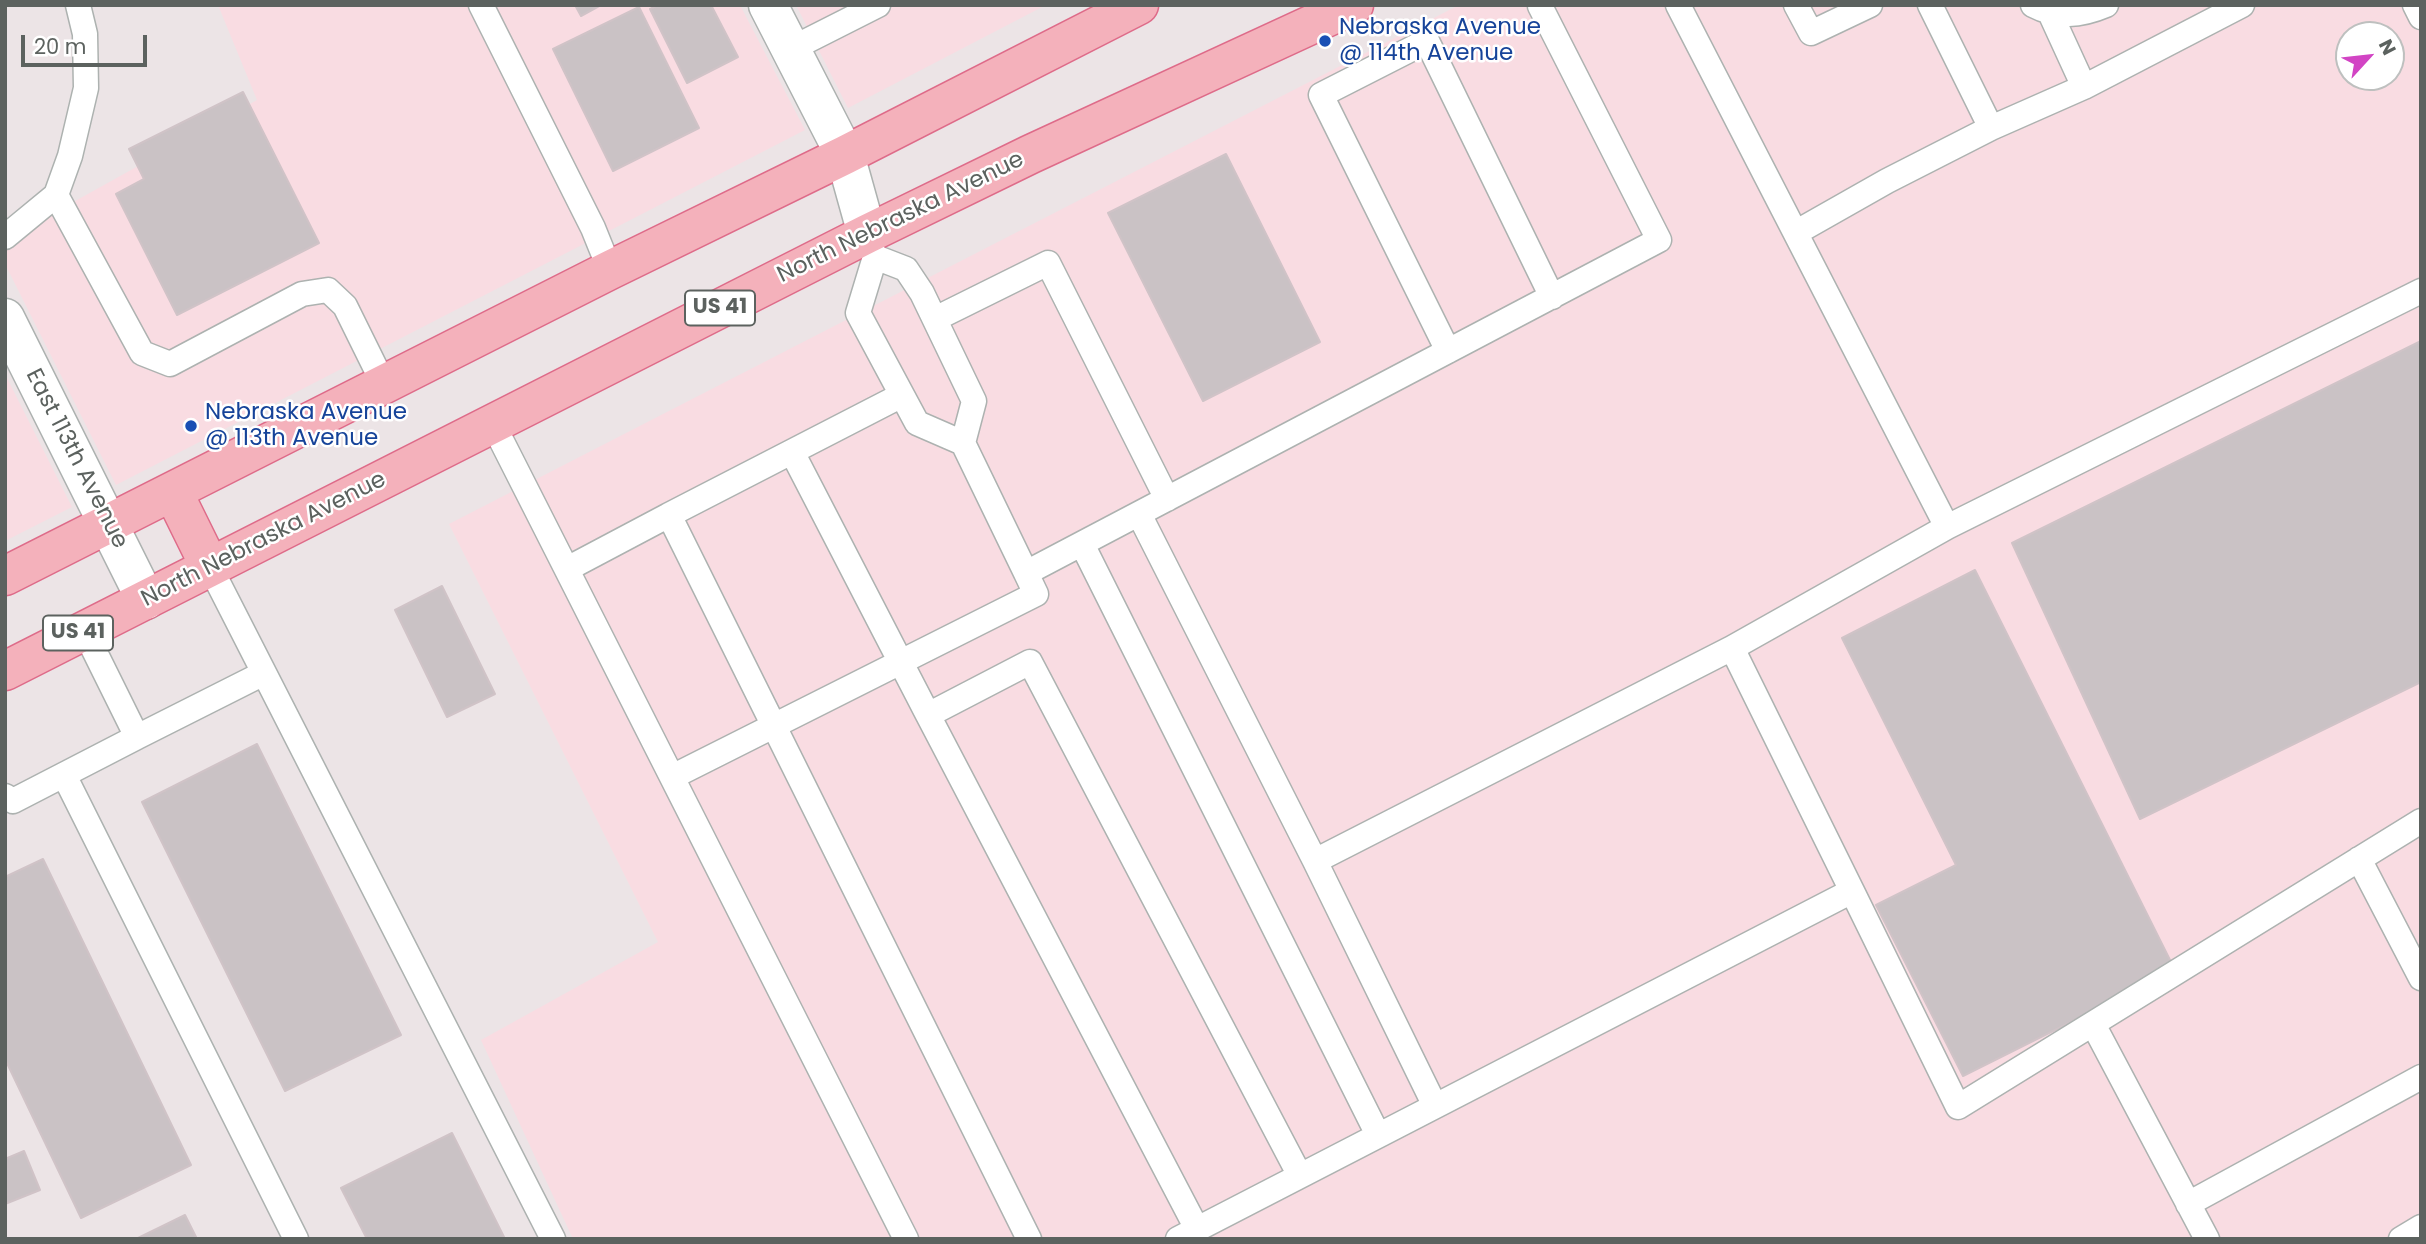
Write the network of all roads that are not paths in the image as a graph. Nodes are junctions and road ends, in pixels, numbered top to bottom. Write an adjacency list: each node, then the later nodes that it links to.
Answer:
1 (78, 5): 21 (lane)
2 (481, 5): 25 (lane)
3 (768, 5): 17 (street)
4 (878, 5): 17 (lane)
5 (1139, 5): 20 (main road)
6 (1354, 5): 24 (main road, North Nebraska Avenue / US 41)
7 (1678, 5): 22 (lane)
8 (1796, 5): 9 (lane)
9 (1870, 5)
10 (1930, 5): 19 (lane)
11 (2242, 5): 18 (lane)
12 (2415, 5): 16 (lane)
13 (1540, 6): 27 (lane)
14 (2093, 8): 15 (lane)
15 (2042, 10): 18 (lane)
16 (2421, 17)
17 (791, 49): 20 (street)
18 (2084, 87): 19 (lane)
19 (1991, 128): 22 (lane)
20 (845, 155): 24 (street); 25 (main road)
21 (56, 195): 23 (lane); 31 (lane)
22 (1797, 232): 41 (lane)
23 (5, 237)
24 (871, 245): 29 (lane); 32 (lane); 33 (main road, North Nebraska Avenue / US 41)
25 (610, 270): 31 (main road)
26 (2421, 291): 41 (lane)
27 (1552, 297): 30 (lane); 30 (lane)
28 (5, 318): 40 (street, East 113th Avenue)
29 (935, 319): 34 (lane); 37 (lane)
30 (1448, 351): 37 (lane)
31 (384, 385): 36 (main road)
32 (902, 395): 34 (lane); 35 (lane)
33 (493, 424): 43 (main road, North Nebraska Avenue / US 41); 44 (lane)
34 (963, 443): 45 (lane)
35 (792, 452): 39 (lane); 50 (lane)
36 (173, 492): 40 (main road); 43 (main road)
37 (1167, 499): 38 (lane)
38 (1139, 514): 42 (lane); 61 (lane)
39 (669, 515): 44 (lane); 54 (lane)
40 (108, 524): 46 (main road); 47 (street, East 113th Avenue)
41 (1947, 527): 49 (lane)
42 (1082, 544): 45 (lane); 67 (lane)
43 (210, 567): 47 (main road, North Nebraska Avenue / US 41); 52 (lane)
44 (567, 569): 57 (lane)
45 (1026, 573): 50 (lane)
46 (5, 576)
47 (146, 600): 48 (main road, North Nebraska Avenue / US 41)
48 (84, 630): 51 (main road, North Nebraska Avenue / US 41); 55 (lane)
49 (1732, 648): 61 (lane); 62 (lane)
50 (900, 660): 53 (lane); 54 (lane)
51 (5, 671)
52 (264, 673): 55 (lane); 73 (lane)
53 (928, 715): 68 (lane); 71 (lane)
54 (774, 725): 57 (lane); 75 (lane)
55 (137, 737): 56 (lane)
56 (64, 775): 58 (lane); 72 (lane)
57 (672, 777): 74 (lane)
58 (5, 796)
59 (2421, 821): 60 (lane)
60 (2359, 859): 63 (lane); 64 (lane)
61 (1315, 861): 66 (lane)
62 (1852, 891): 64 (lane); 66 (lane)
63 (2421, 978)
64 (2093, 1024): 69 (lane)
65 (2421, 1077): 69 (lane)
66 (1435, 1106): 67 (lane)
67 (1378, 1135): 68 (lane)
68 (1300, 1176): 71 (lane)
69 (2188, 1204): 76 (lane)
70 (2421, 1227): 77 (lane)
71 (1187, 1234)
72 (296, 1239)
73 (553, 1239)
74 (906, 1239)
75 (1029, 1239)
76 (2207, 1239)
77 (2401, 1239)

